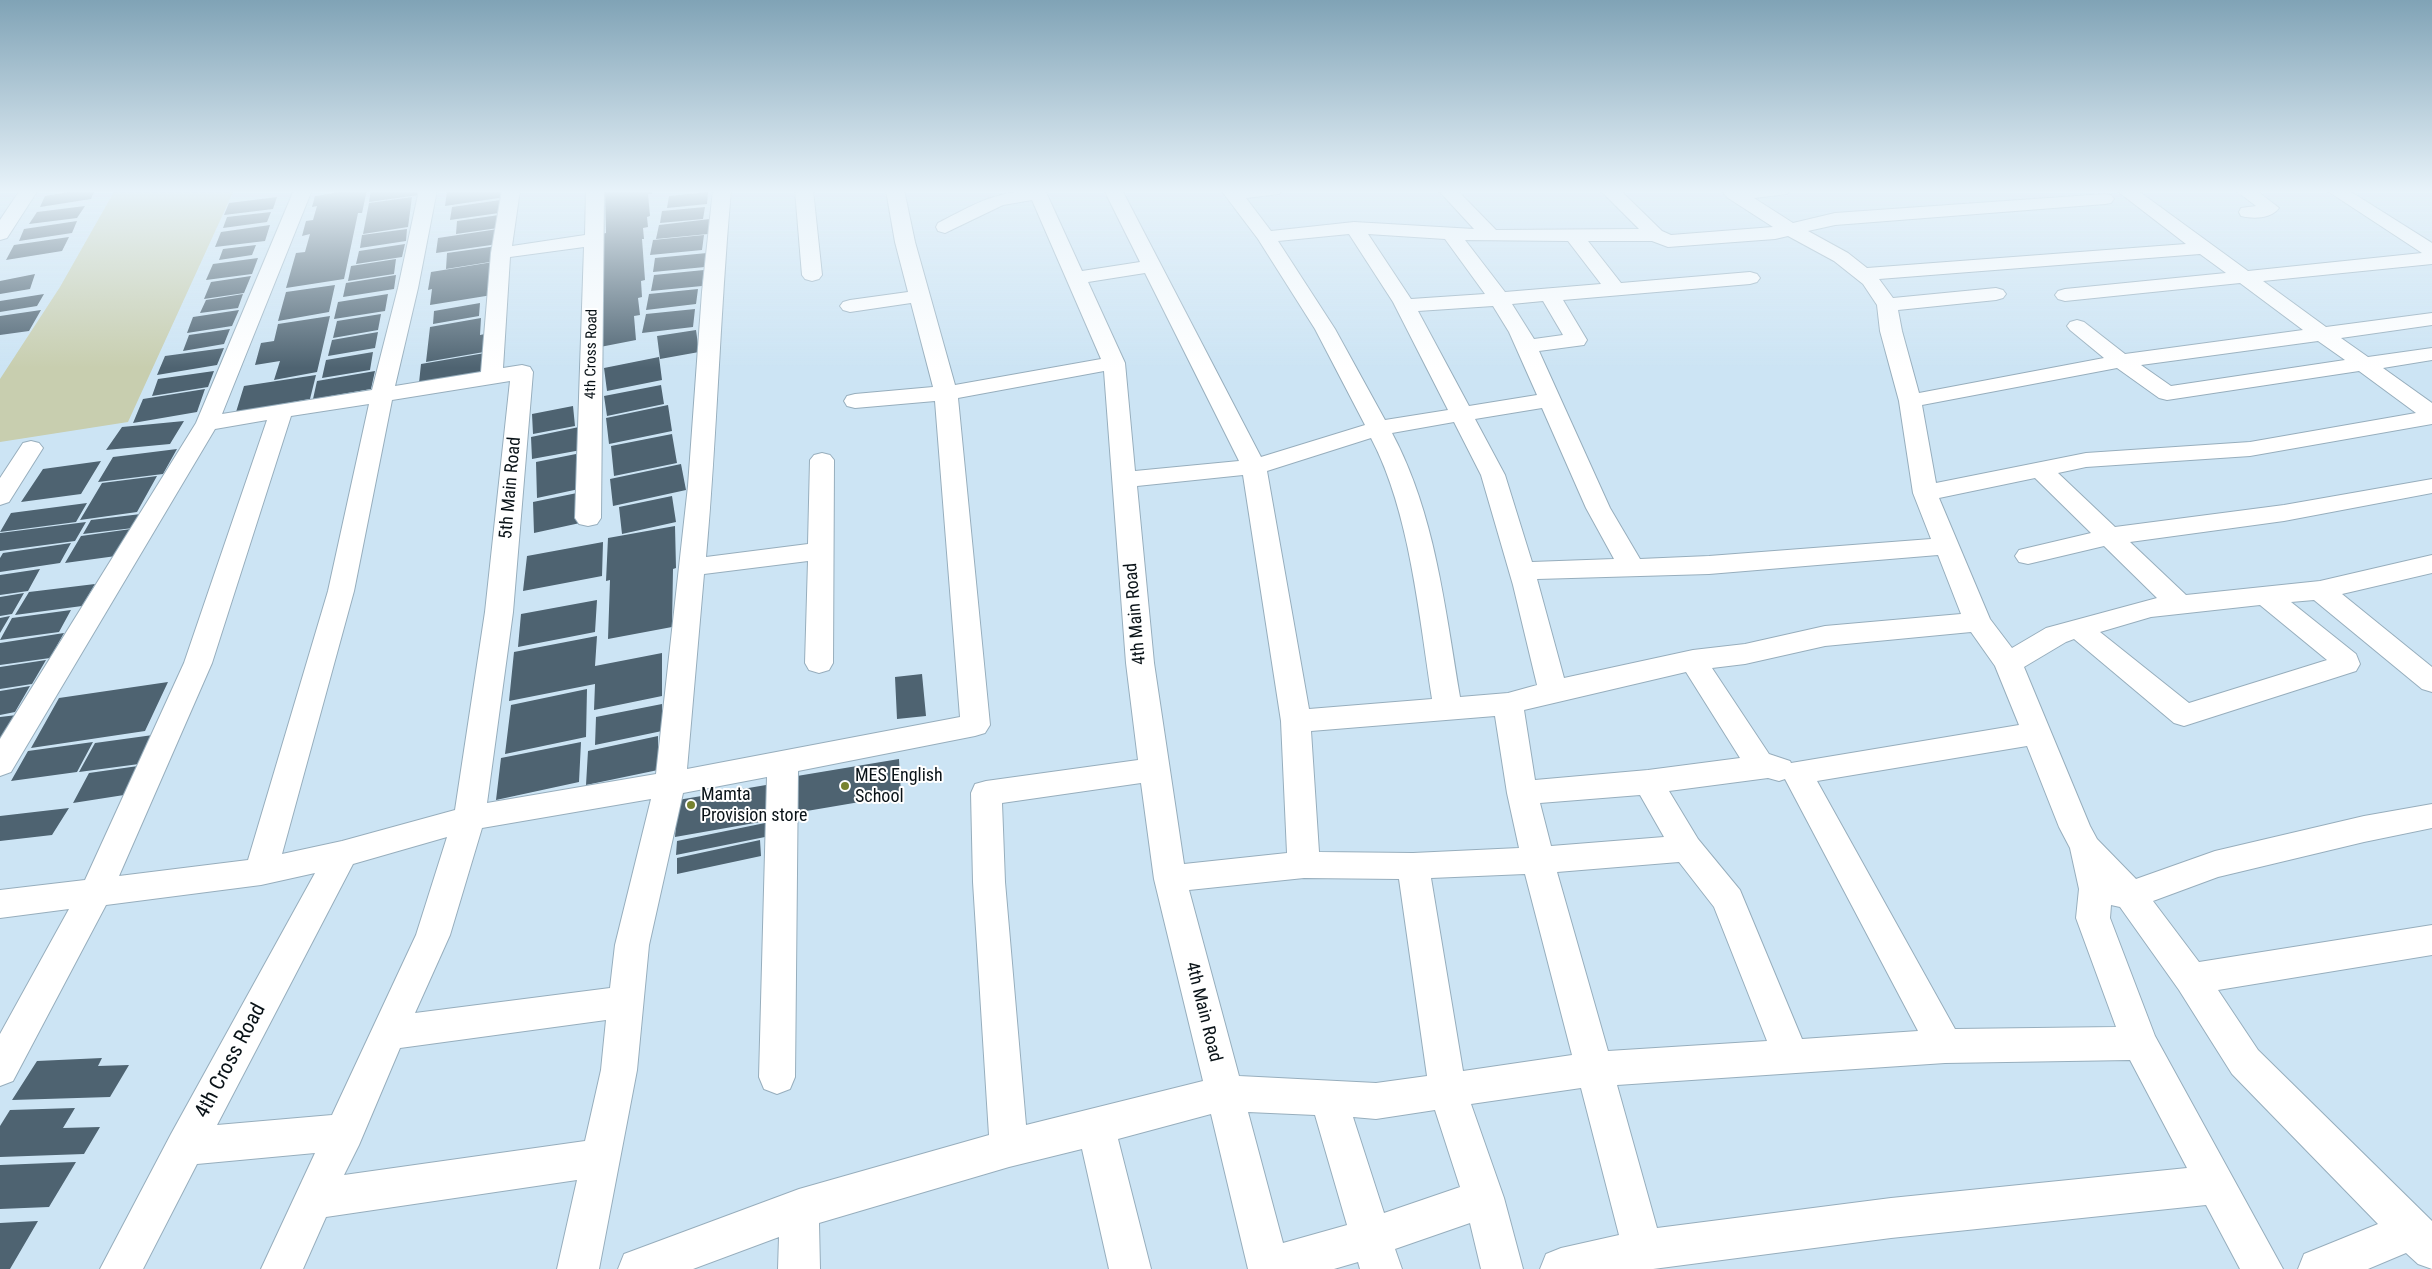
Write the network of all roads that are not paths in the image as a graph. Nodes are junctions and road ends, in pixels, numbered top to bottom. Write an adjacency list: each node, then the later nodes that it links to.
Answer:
1 (280, 249): 52 (street)
2 (416, 249): 44 (street)
3 (502, 249): 18 (street)
4 (528, 249): 18 (street)
5 (593, 249): 62 (street, 4th Cross Road)
6 (716, 249): 68 (street)
7 (810, 249): 22 (street)
8 (916, 249): 30 (street)
9 (1063, 249): 23 (street, 4th Main Road)
10 (1144, 249): 20 (street)
11 (1274, 249): 53 (street)
12 (1368, 249): 34 (street)
13 (1462, 249): 31 (street)
14 (1584, 249): 26 (street)
15 (1829, 249): 21 (street)
16 (2189, 249): 21 (street)
17 (2207, 249): 25 (street)
18 (501, 253): 43 (street)
19 (2432, 258): 25 (street)
20 (1153, 266): 23 (street); 56 (street)
21 (1863, 274): 32 (street)
22 (812, 275)
23 (1075, 278): 41 (street, 4th Main Road)
24 (1750, 278): 26 (street)
25 (2247, 278): 29 (street); 37 (street)
26 (1616, 290): 27 (street)
27 (1549, 294): 31 (street); 38 (street)
28 (1996, 294): 32 (street)
29 (2065, 295)
30 (920, 296): 33 (street); 45 (street)
31 (1498, 298): 34 (street); 38 (street)
32 (1887, 305): 48 (street)
33 (850, 306)
34 (1405, 306): 50 (street)
35 (2432, 319): 37 (street)
36 (2077, 326): 40 (street)
37 (2324, 334): 40 (street); 42 (street)
38 (1526, 346): 46 (street)
39 (2432, 354): 42 (street)
40 (2121, 361): 42 (street); 48 (street)
41 (1114, 363): 45 (street); 58 (street, 4th Main Road)
42 (2361, 364): 51 (street)
43 (492, 376): 44 (street); 93 (street, 5th Main Road)
44 (382, 393): 49 (street); 100 (street)
45 (946, 393): 47 (street); 85 (street)
46 (1550, 400): 50 (street); 69 (street)
47 (855, 401)
48 (1910, 401): 60 (street)
49 (282, 410): 52 (street); 103 (street)
50 (1462, 415): 53 (street); 70 (street)
51 (2432, 416): 57 (street)
52 (207, 423): 86 (street)
53 (1378, 428): 56 (street); 82 (street)
54 (31, 448): 61 (street)
55 (822, 460): 65 (street)
56 (1254, 467): 58 (street); 83 (street)
57 (2040, 469): 60 (street); 63 (street)
58 (1124, 480): 87 (street, 4th Main Road)
59 (2432, 486): 63 (street)
60 (1925, 493): 64 (street)
61 (0, 497)
62 (588, 518)
63 (2111, 536): 66 (street); 73 (street)
64 (1947, 546): 69 (street); 74 (street)
65 (821, 551): 68 (street); 77 (street)
66 (2028, 556)
67 (2432, 564): 71 (street)
68 (692, 567): 90 (street)
69 (1632, 568): 70 (street)
70 (1522, 571): 80 (street)
71 (2320, 590): 72 (street); 79 (street)
72 (2266, 596): 73 (street); 75 (street)
73 (2180, 605): 75 (street)
74 (1978, 622): 76 (street); 78 (street)
75 (2079, 629): 78 (street)
76 (1694, 660): 80 (street); 88 (street)
77 (819, 663)
78 (2008, 663): 84 (street)
79 (2428, 674)
80 (1553, 691): 81 (street)
81 (1508, 704): 82 (street); 91 (street)
82 (1448, 708): 83 (street)
83 (1296, 721): 98 (street)
84 (2036, 733): 88 (street); 95 (street)
85 (783, 762): 90 (street); 115 (street)
86 (0, 764)
87 (1155, 769): 101 (street, 4th Main Road); 122 (street)
88 (1783, 770): 89 (street); 111 (street)
89 (1648, 782): 91 (street); 94 (street)
90 (670, 784): 93 (street); 108 (street)
91 (1522, 793): 97 (street)
92 (2432, 817): 104 (street)
93 (469, 818): 96 (street); 109 (street)
94 (1687, 848): 97 (street); 112 (street)
95 (2086, 848): 102 (street); 104 (street)
96 (342, 854): 100 (street); 121 (street, 4th Cross Road)
97 (1538, 860): 99 (street); 114 (street)
98 (1304, 865): 99 (street); 101 (street)
99 (1413, 866): 116 (street)
100 (261, 872): 103 (street)
101 (1170, 879): 117 (street, 4th Main Road)
102 (2094, 890): 104 (street); 110 (street)
103 (95, 893): 105 (street); 113 (street)
104 (2130, 895): 107 (street)
105 (0, 904)
106 (2432, 940): 107 (street)
107 (2191, 980): 128 (street)
108 (626, 1002): 109 (street); 123 (street)
109 (390, 1033): 120 (street)
110 (2140, 1043): 111 (street); 124 (street)
111 (1944, 1046): 112 (street)
112 (1792, 1056): 114 (street)
113 (0, 1069)
114 (1594, 1069): 116 (street); 129 (street)
115 (777, 1077)
116 (1448, 1092): 118 (street); 125 (street)
117 (1223, 1093): 118 (street); 119 (street); 131 (street, 4th Main Road)
118 (1328, 1098): 130 (street)
119 (1096, 1127): 122 (street); 137 (street)
120 (346, 1132): 121 (street); 126 (street)
121 (185, 1147): 132 (street, 4th Cross Road)
122 (1009, 1148): 127 (street)
123 (602, 1158): 126 (street); 134 (street)
124 (2215, 1185): 129 (street); 140 (street)
125 (1484, 1198): 130 (street); 138 (street)
126 (315, 1199): 133 (street)
127 (799, 1209): 135 (street); 136 (street)
128 (2422, 1240): 141 (street)
129 (1643, 1250): 139 (street)
130 (1376, 1254): 131 (street)
131 (1268, 1268)
132 (121, 1269)
133 (282, 1269)
134 (578, 1269)
135 (639, 1269)
136 (799, 1269)
137 (1130, 1269)
138 (1502, 1269)
139 (1561, 1269)
140 (2262, 1269)
141 (2319, 1269)

